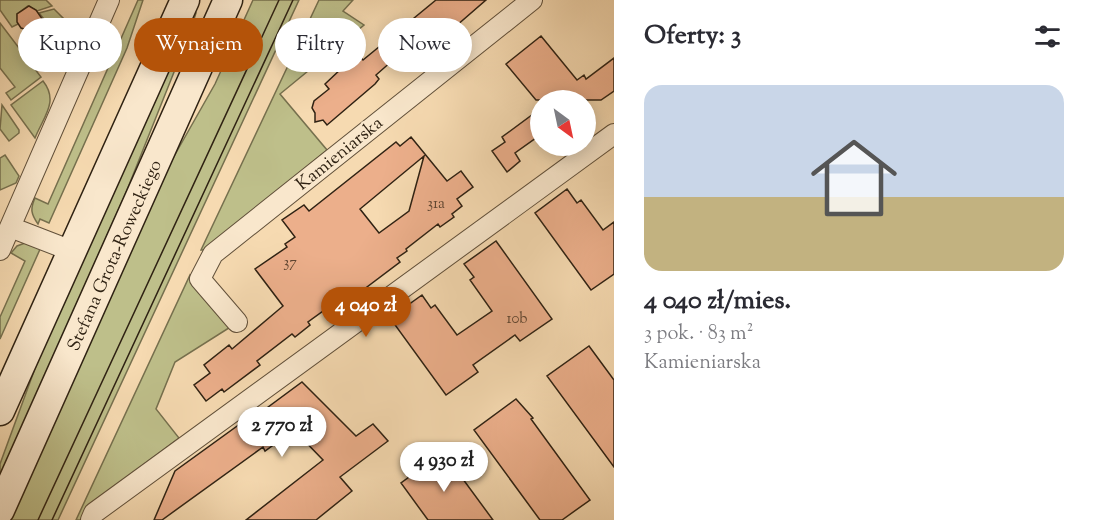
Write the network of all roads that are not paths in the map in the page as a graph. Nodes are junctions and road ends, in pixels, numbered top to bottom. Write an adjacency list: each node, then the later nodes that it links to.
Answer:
1 (109, 0): 6 (street)
2 (185, 0): 8 (main road)
3 (228, 0): 11 (main road, Stefana Grota-Roweckiego)
4 (532, 0): 9 (street, Kamieniarska)
5 (614, 134): 12 (street)
6 (10, 226): 7 (street); 8 (street)
7 (0, 250)
8 (72, 251): 10 (main road)
9 (237, 322)
10 (0, 411)
11 (0, 510)
12 (91, 520)

